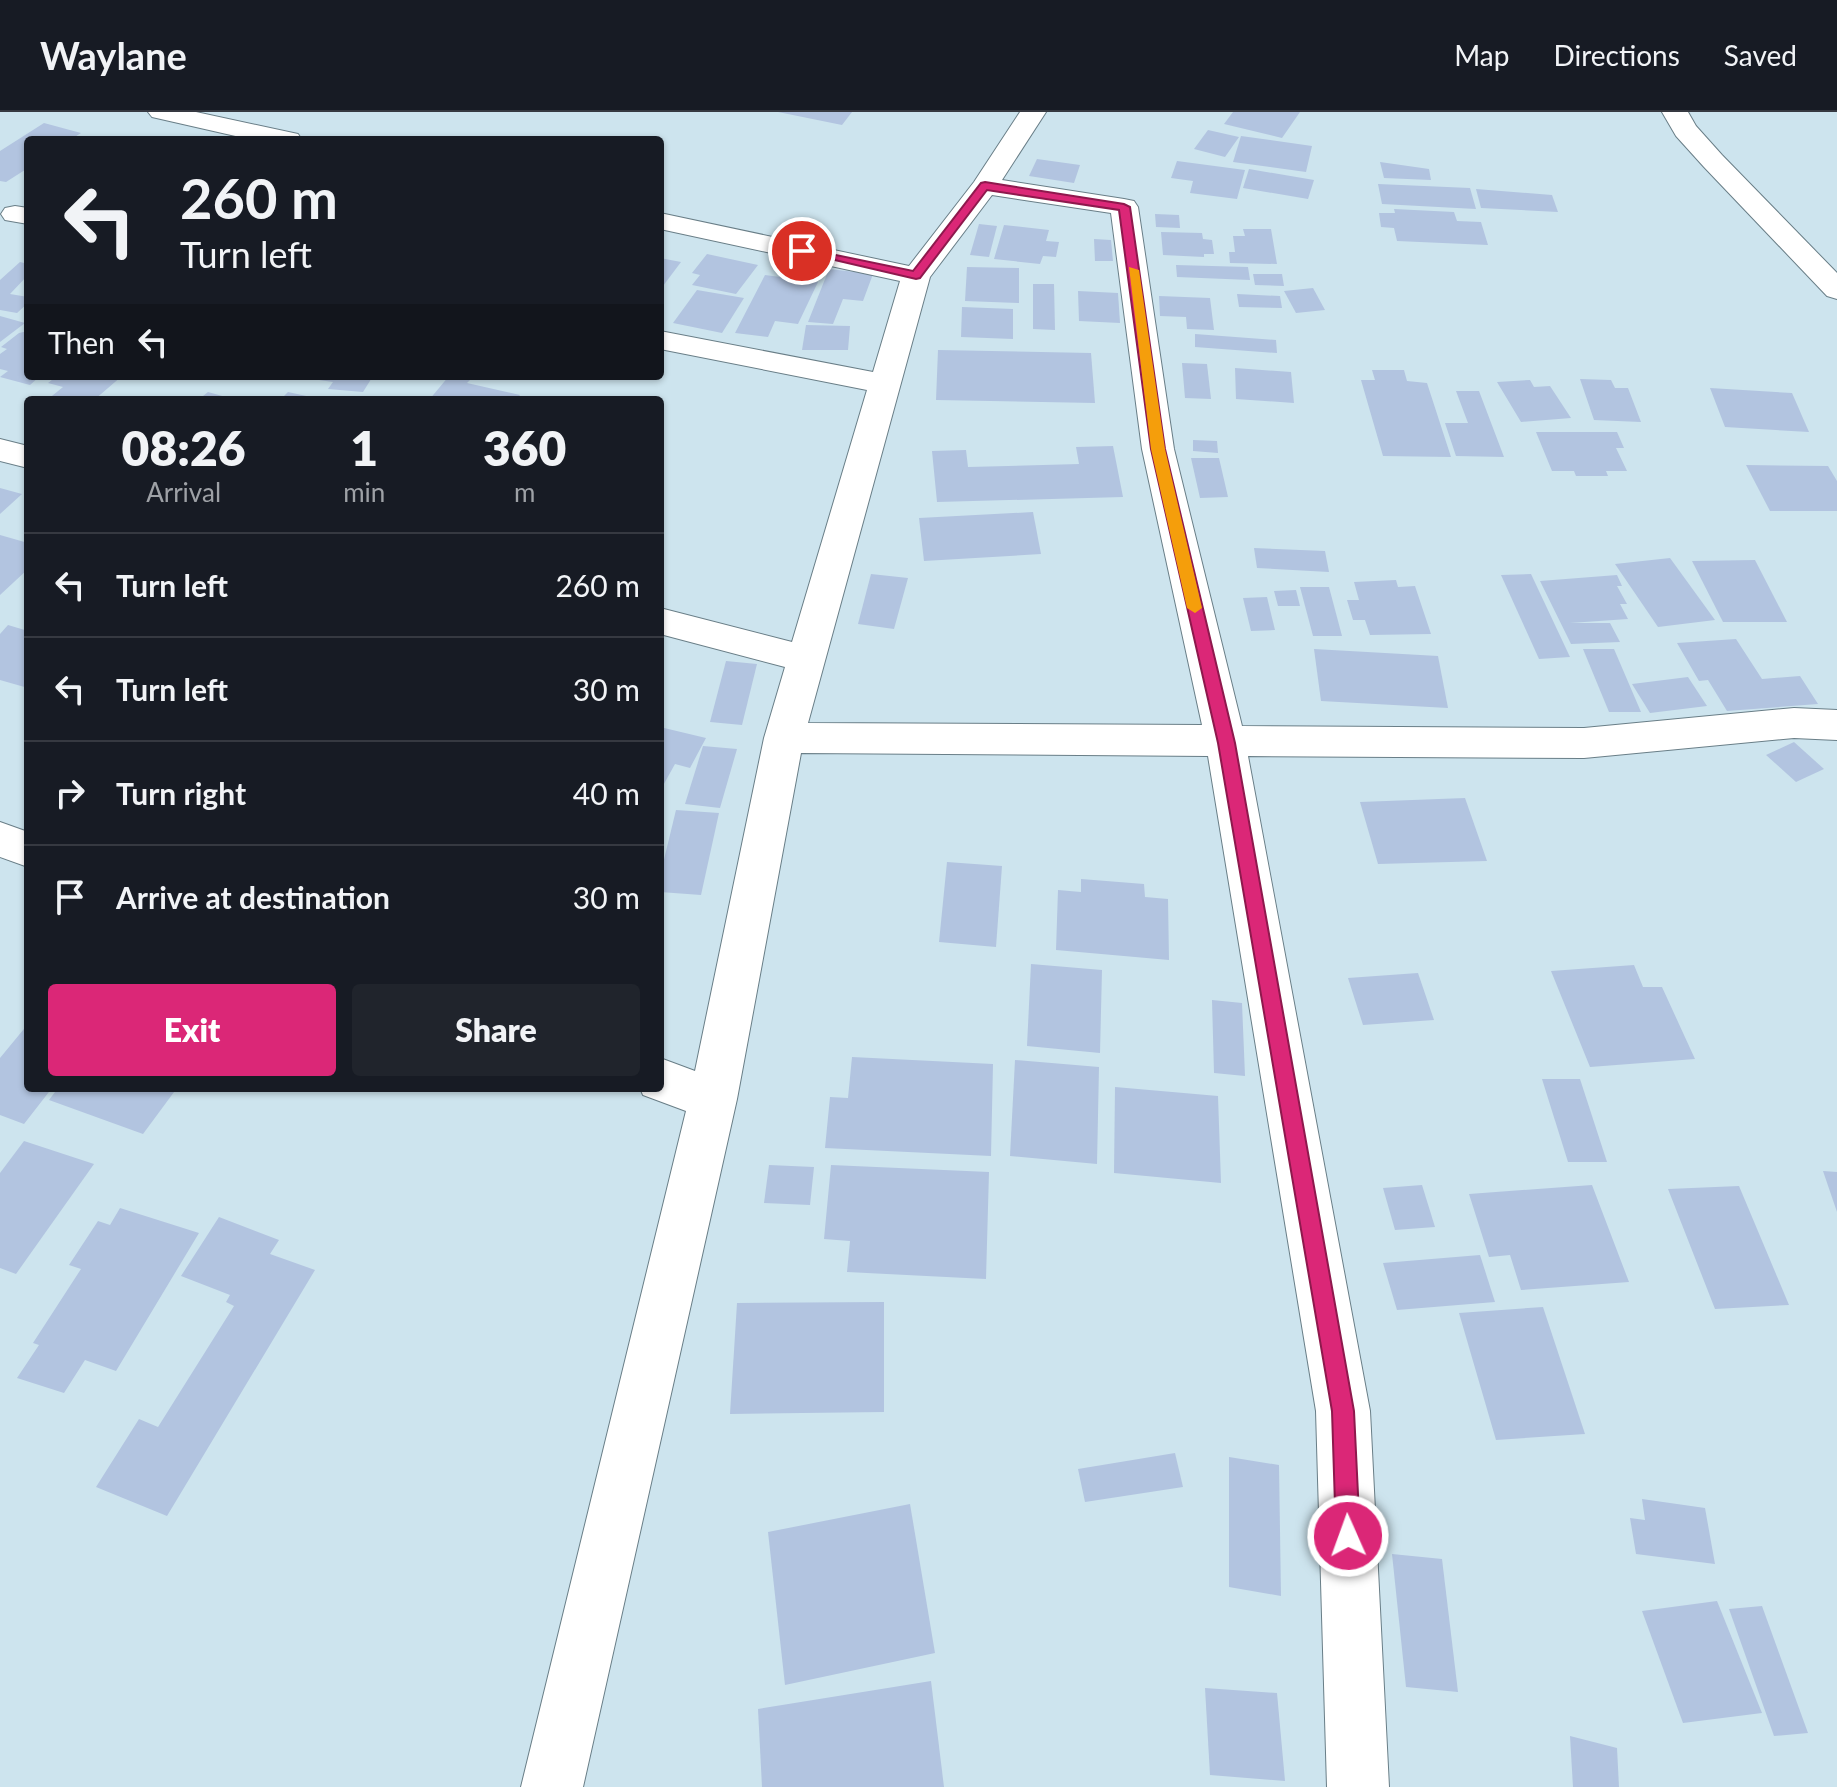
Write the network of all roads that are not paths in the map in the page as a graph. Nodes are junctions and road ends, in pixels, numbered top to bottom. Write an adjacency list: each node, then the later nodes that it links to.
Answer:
1 (161, 112): 4 (street)
2 (1033, 112): 5 (street)
3 (1675, 112): 8 (street)
4 (271, 136)
5 (985, 186): 7 (street); 17 (street)
6 (664, 222): 7 (street)
7 (916, 276): 10 (street)
8 (1837, 290)
9 (664, 341): 10 (street)
10 (885, 384): 14 (street)
11 (0, 450): 12 (street)
12 (24, 456)
13 (664, 622): 14 (street)
14 (806, 659): 16 (street)
15 (1837, 725): 17 (street)
16 (784, 738): 17 (street); 21 (street)
17 (1226, 743): 23 (street)
18 (0, 839): 19 (street)
19 (24, 848)
20 (664, 1081): 21 (street)
21 (713, 1099): 22 (street)
22 (552, 1787)
23 (1358, 1787)

